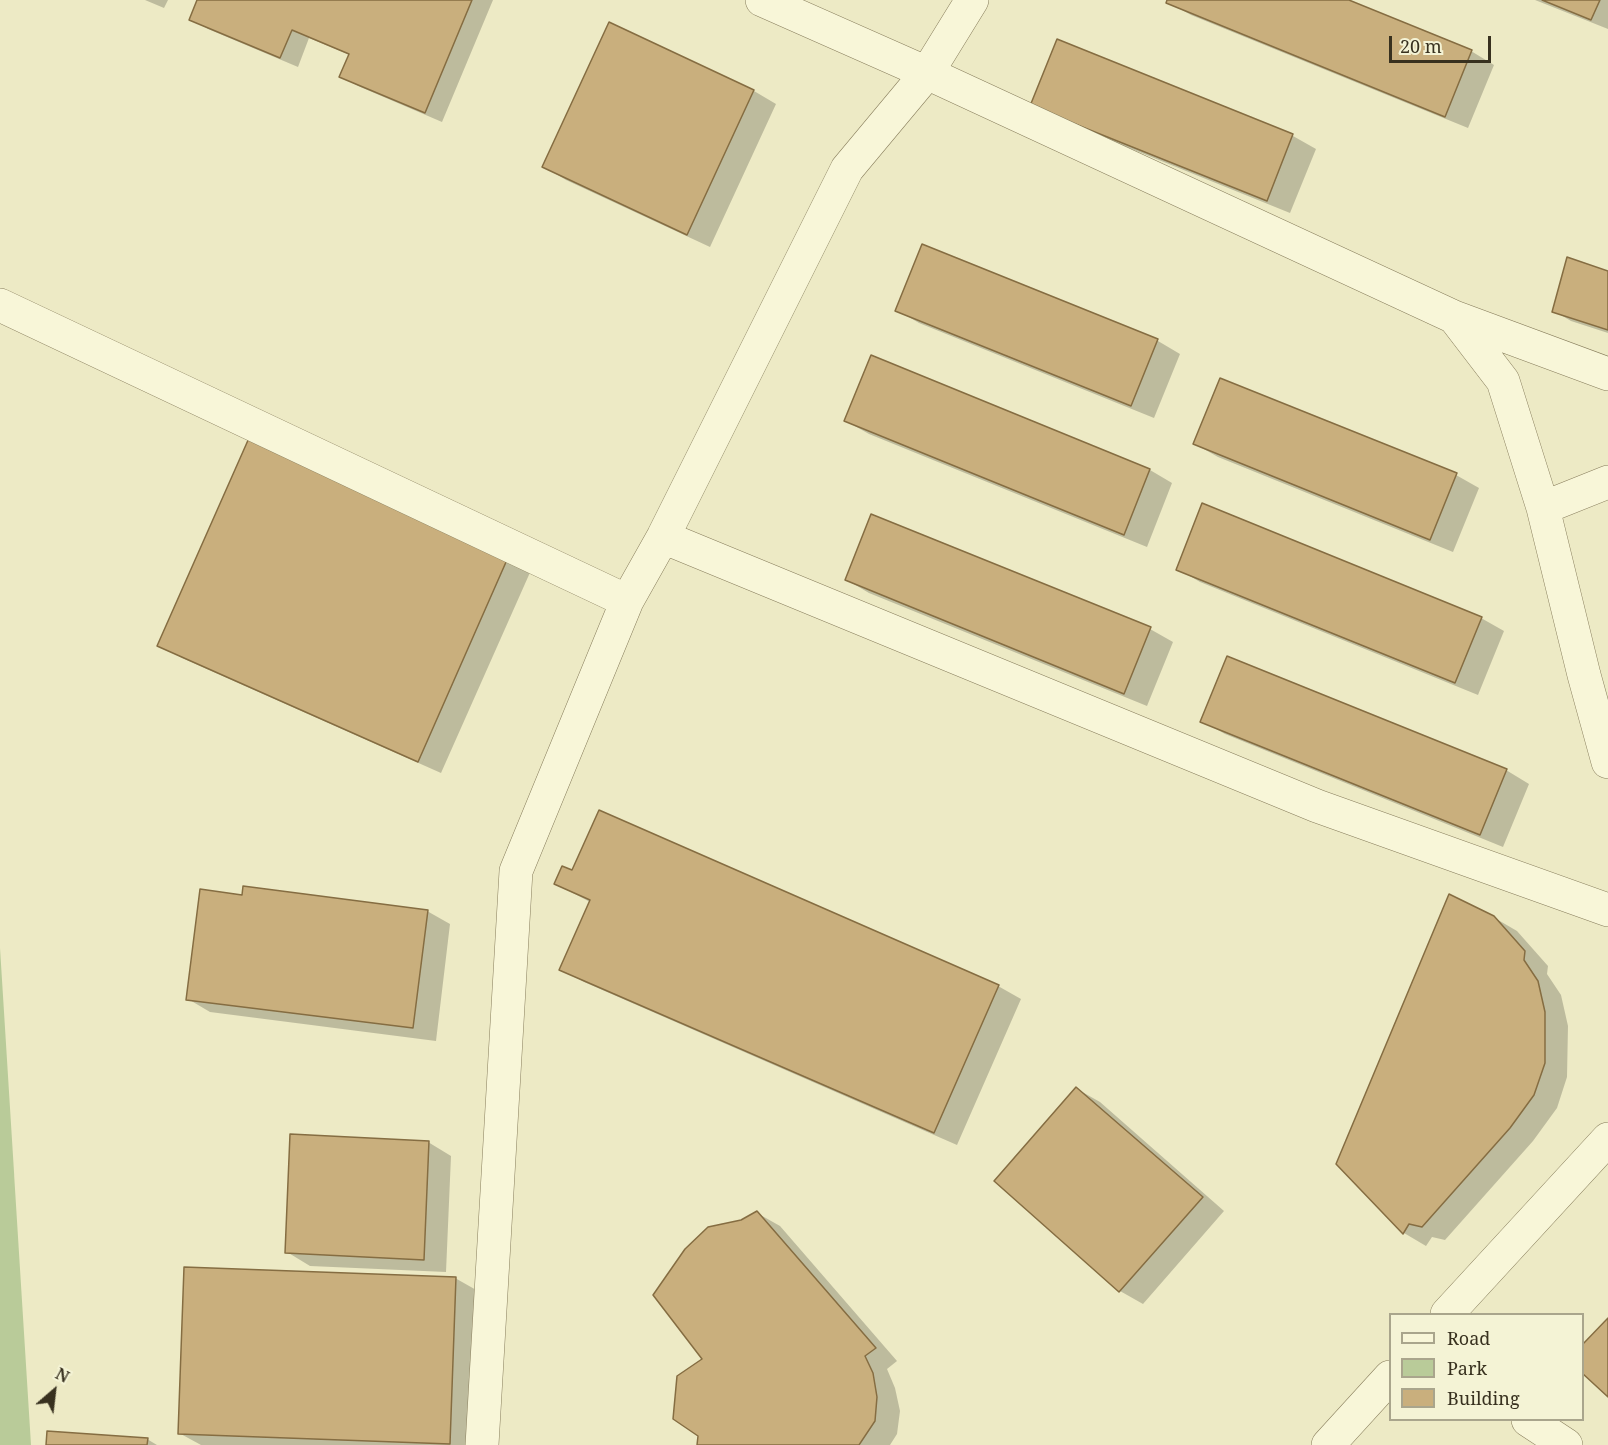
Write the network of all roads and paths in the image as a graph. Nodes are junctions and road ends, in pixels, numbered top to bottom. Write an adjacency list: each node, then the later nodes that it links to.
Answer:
1 (762, 0): 3 (street)
2 (972, 0): 3 (street)
3 (927, 73): 5 (street); 9 (street)
4 (0, 305): 10 (street)
5 (1454, 317): 6 (street); 8 (street)
6 (1608, 374)
7 (1608, 482): 8 (street)
8 (1543, 508): 11 (street)
9 (663, 537): 10 (street); 12 (street)
10 (627, 601): 17 (street)
11 (1608, 762)
12 (1608, 910)
13 (1608, 1139): 14 (street)
14 (1448, 1313)
15 (1389, 1378): 18 (street)
16 (1531, 1421): 19 (street)
17 (482, 1445)
18 (1328, 1445)
19 (1566, 1445)

